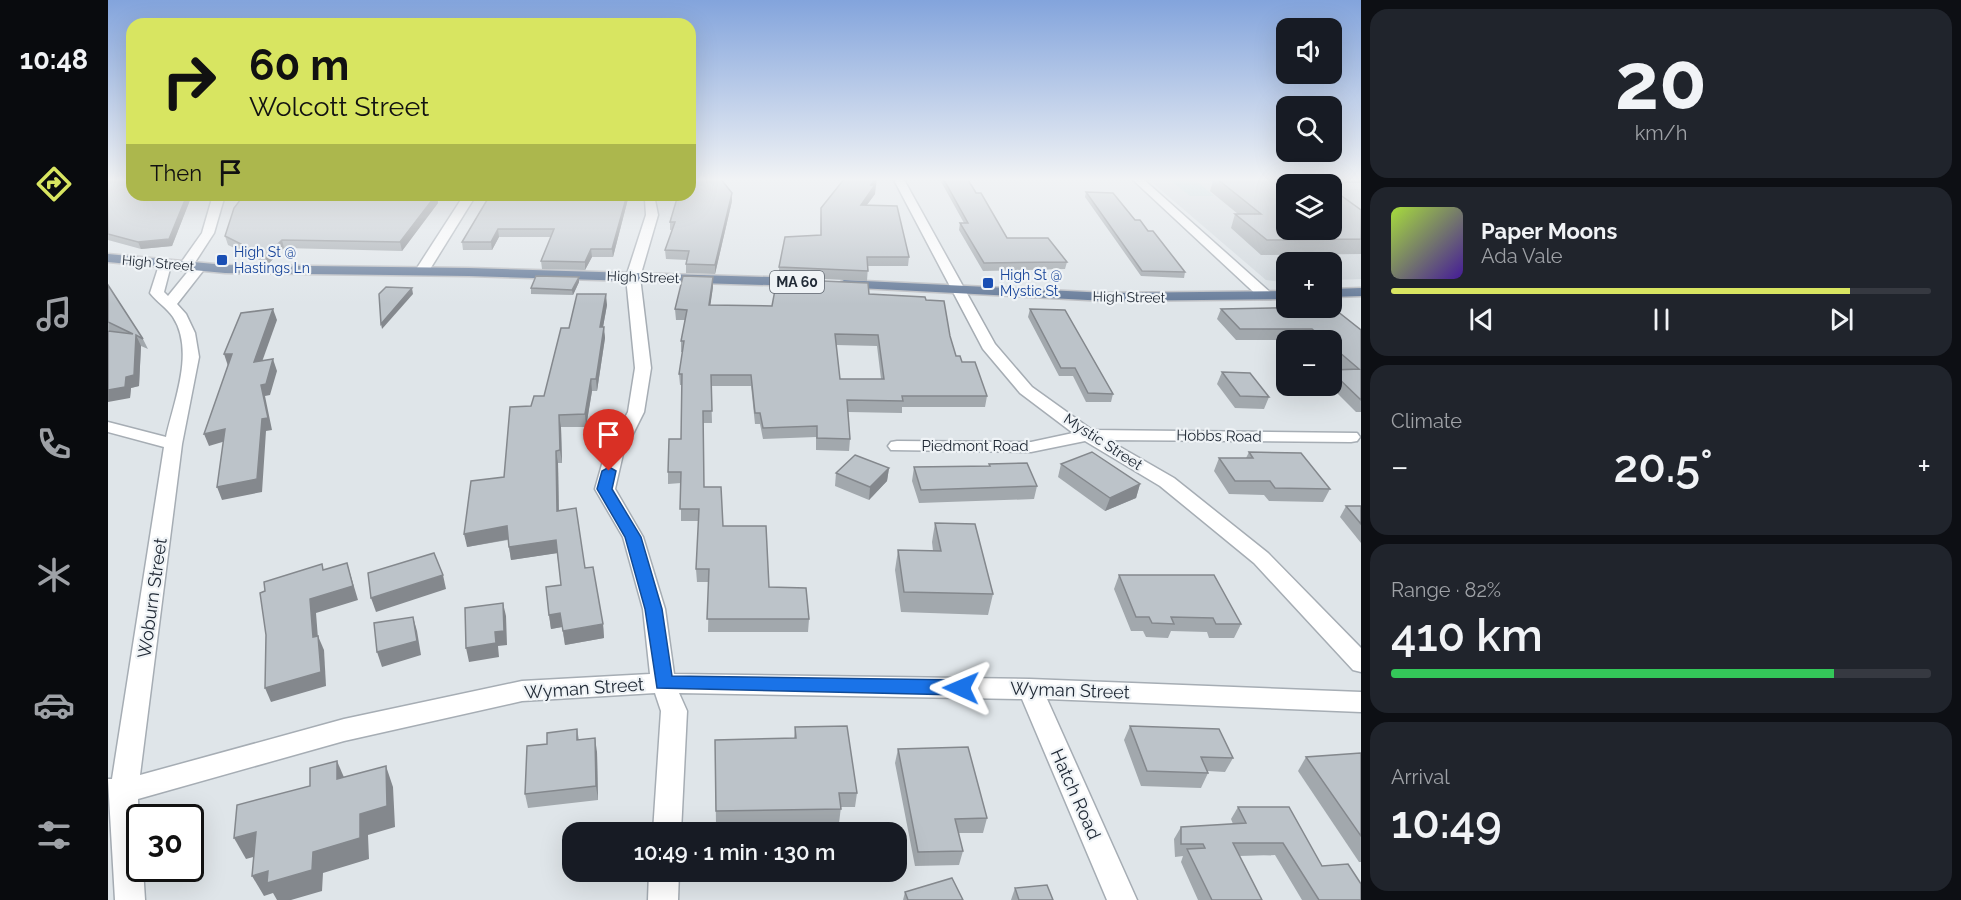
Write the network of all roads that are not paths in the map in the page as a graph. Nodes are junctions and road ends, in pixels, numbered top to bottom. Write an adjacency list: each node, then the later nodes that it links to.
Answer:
1 (212, 220): 8 (street)
2 (454, 220): 9 (street)
3 (650, 220): 10 (street)
4 (922, 220): 11 (street, Mystic Street)
5 (1182, 220): 14 (street)
6 (108, 258): 7 (main road, High Street / MA 60)
7 (165, 265): 8 (main road, High Street / MA 60); 16 (street, Woburn Street)
8 (192, 267): 9 (main road, High Street / MA 60); 16 (street)
9 (422, 271): 10 (main road, High Street / MA 60)
10 (633, 277): 11 (main road, High Street / MA 60); 23 (street)
11 (961, 290): 14 (main road, High Street / MA 60); 18 (street, Mystic Street)
12 (1361, 292): 13 (main road)
13 (1342, 293)
14 (1266, 296): 15 (main road, High Street / MA 60)
15 (1276, 296)
16 (170, 303): 20 (street, Woburn Street)
17 (108, 427): 20 (street)
18 (1088, 435): 19 (street, Hobbs Road); 21 (street, Piedmont Road); 22 (street, Mystic Street)
19 (1351, 437)
20 (173, 444): 26 (street, Woburn Street)
21 (897, 446)
22 (1361, 663)
23 (663, 683): 24 (street, Wyman Street); 26 (street, Wyman Street); 27 (street)
24 (1030, 689): 25 (street, Wyman Street); 31 (street, Hatch Road)
25 (1361, 702)
26 (114, 794): 29 (street, Woburn Street)
27 (668, 822)
28 (664, 882): 30 (street)
29 (130, 900)
30 (663, 900)
31 (1122, 900)

